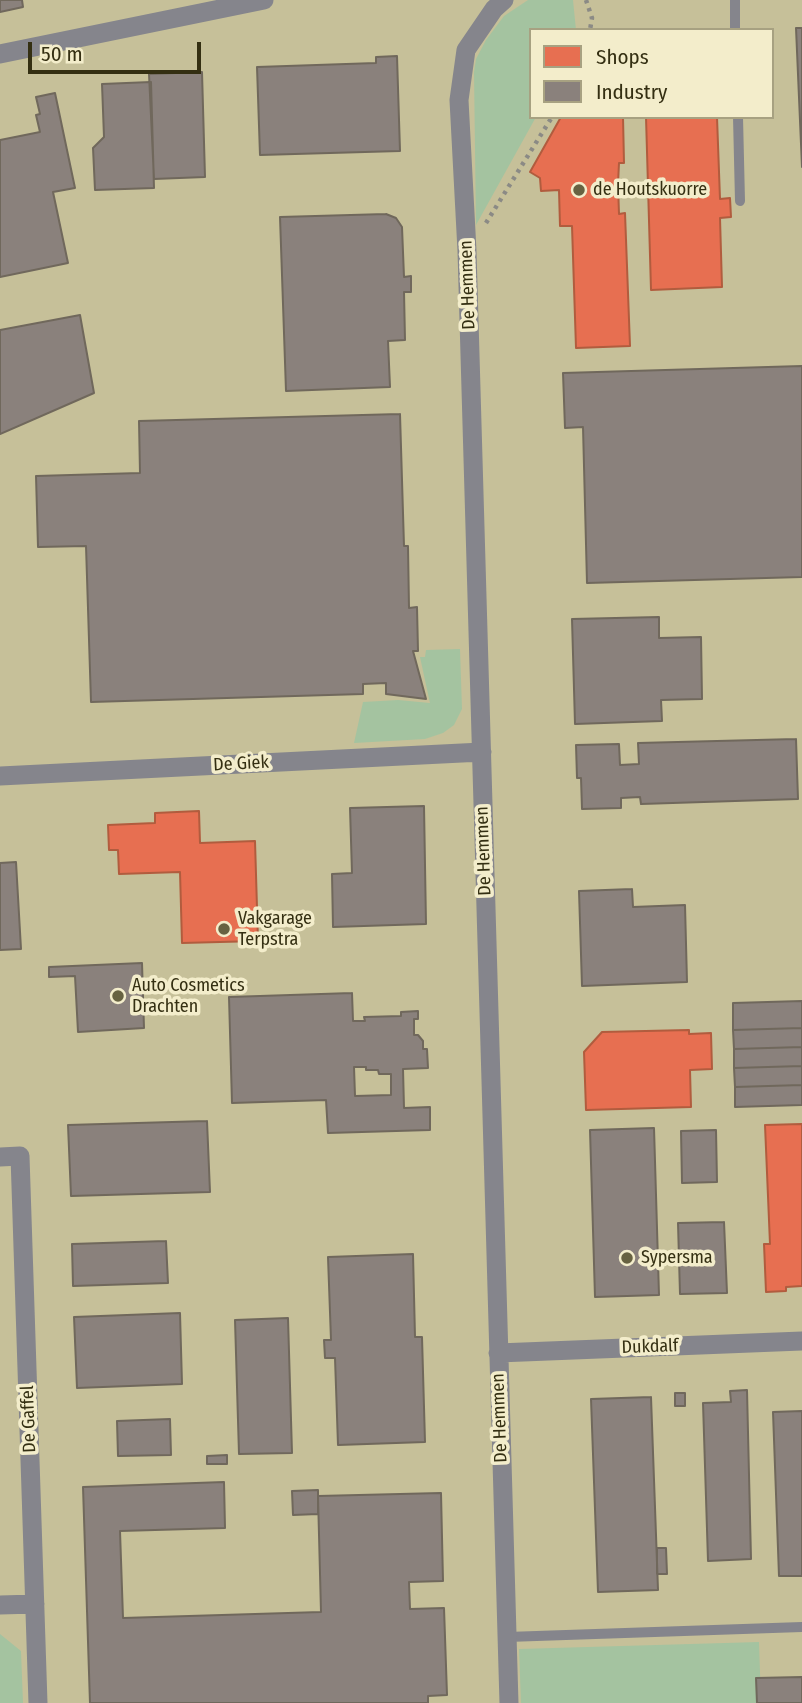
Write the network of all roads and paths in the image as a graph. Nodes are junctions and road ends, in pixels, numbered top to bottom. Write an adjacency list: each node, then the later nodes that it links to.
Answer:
1 (264, 0): 7 (street)
2 (586, 0): 5 (path)
3 (735, 0): 6 (lane)
4 (494, 3): 11 (street, De Hemmen)
5 (590, 28)
6 (736, 28)
7 (0, 54)
8 (551, 119): 11 (path)
9 (738, 119): 10 (lane)
10 (740, 201)
11 (467, 251): 12 (street, De Hemmen)
12 (482, 752): 13 (street, De Giek); 16 (street, De Hemmen)
13 (0, 776)
14 (0, 1157): 18 (street, De Gaffel)
15 (802, 1341): 16 (street, Dukdalf)
16 (498, 1353): 20 (street, De Hemmen)
17 (0, 1605): 18 (street)
18 (35, 1605): 21 (street, De Gaffel)
19 (802, 1627): 20 (lane)
20 (507, 1637): 22 (street, De Hemmen)
21 (38, 1703)
22 (509, 1703)

